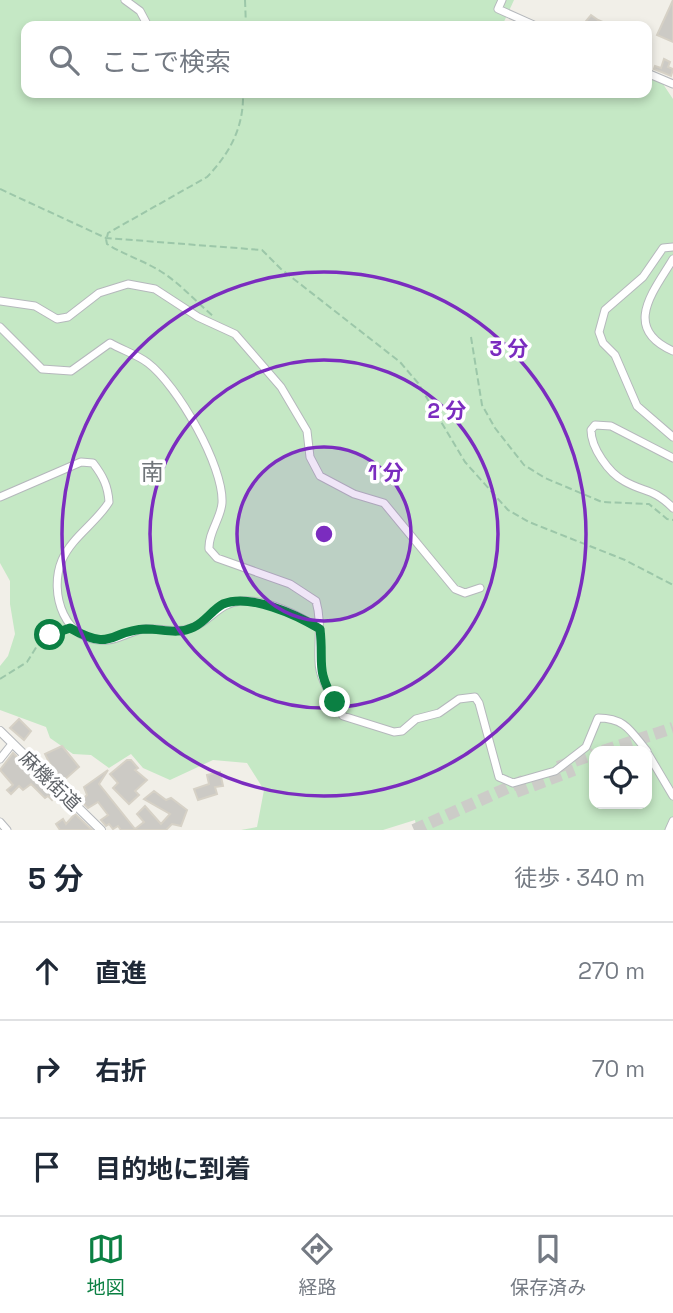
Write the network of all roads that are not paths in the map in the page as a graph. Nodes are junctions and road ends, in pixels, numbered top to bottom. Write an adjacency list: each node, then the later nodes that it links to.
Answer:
1 (125, 0): 3 (street)
2 (502, 0): 4 (street)
3 (145, 21)
4 (525, 21)
5 (652, 75): 6 (street)
6 (673, 84)
7 (673, 247): 12 (street)
8 (673, 259): 11 (street)
9 (0, 301): 16 (street)
10 (0, 327): 17 (street)
11 (673, 351)
12 (673, 438)
13 (673, 458): 15 (street)
14 (0, 497): 17 (street)
15 (673, 508)
16 (480, 588)
17 (320, 629): 20 (street)
18 (0, 731): 19 (street, 麻機街道)
19 (12, 744): 21 (street); 27 (street, 麻機街道)
20 (644, 746)
21 (0, 759)
22 (652, 760): 23 (street)
23 (673, 796)
24 (673, 821): 28 (street)
25 (0, 822): 26 (street)
26 (7, 830)
27 (100, 830)
28 (669, 830)

